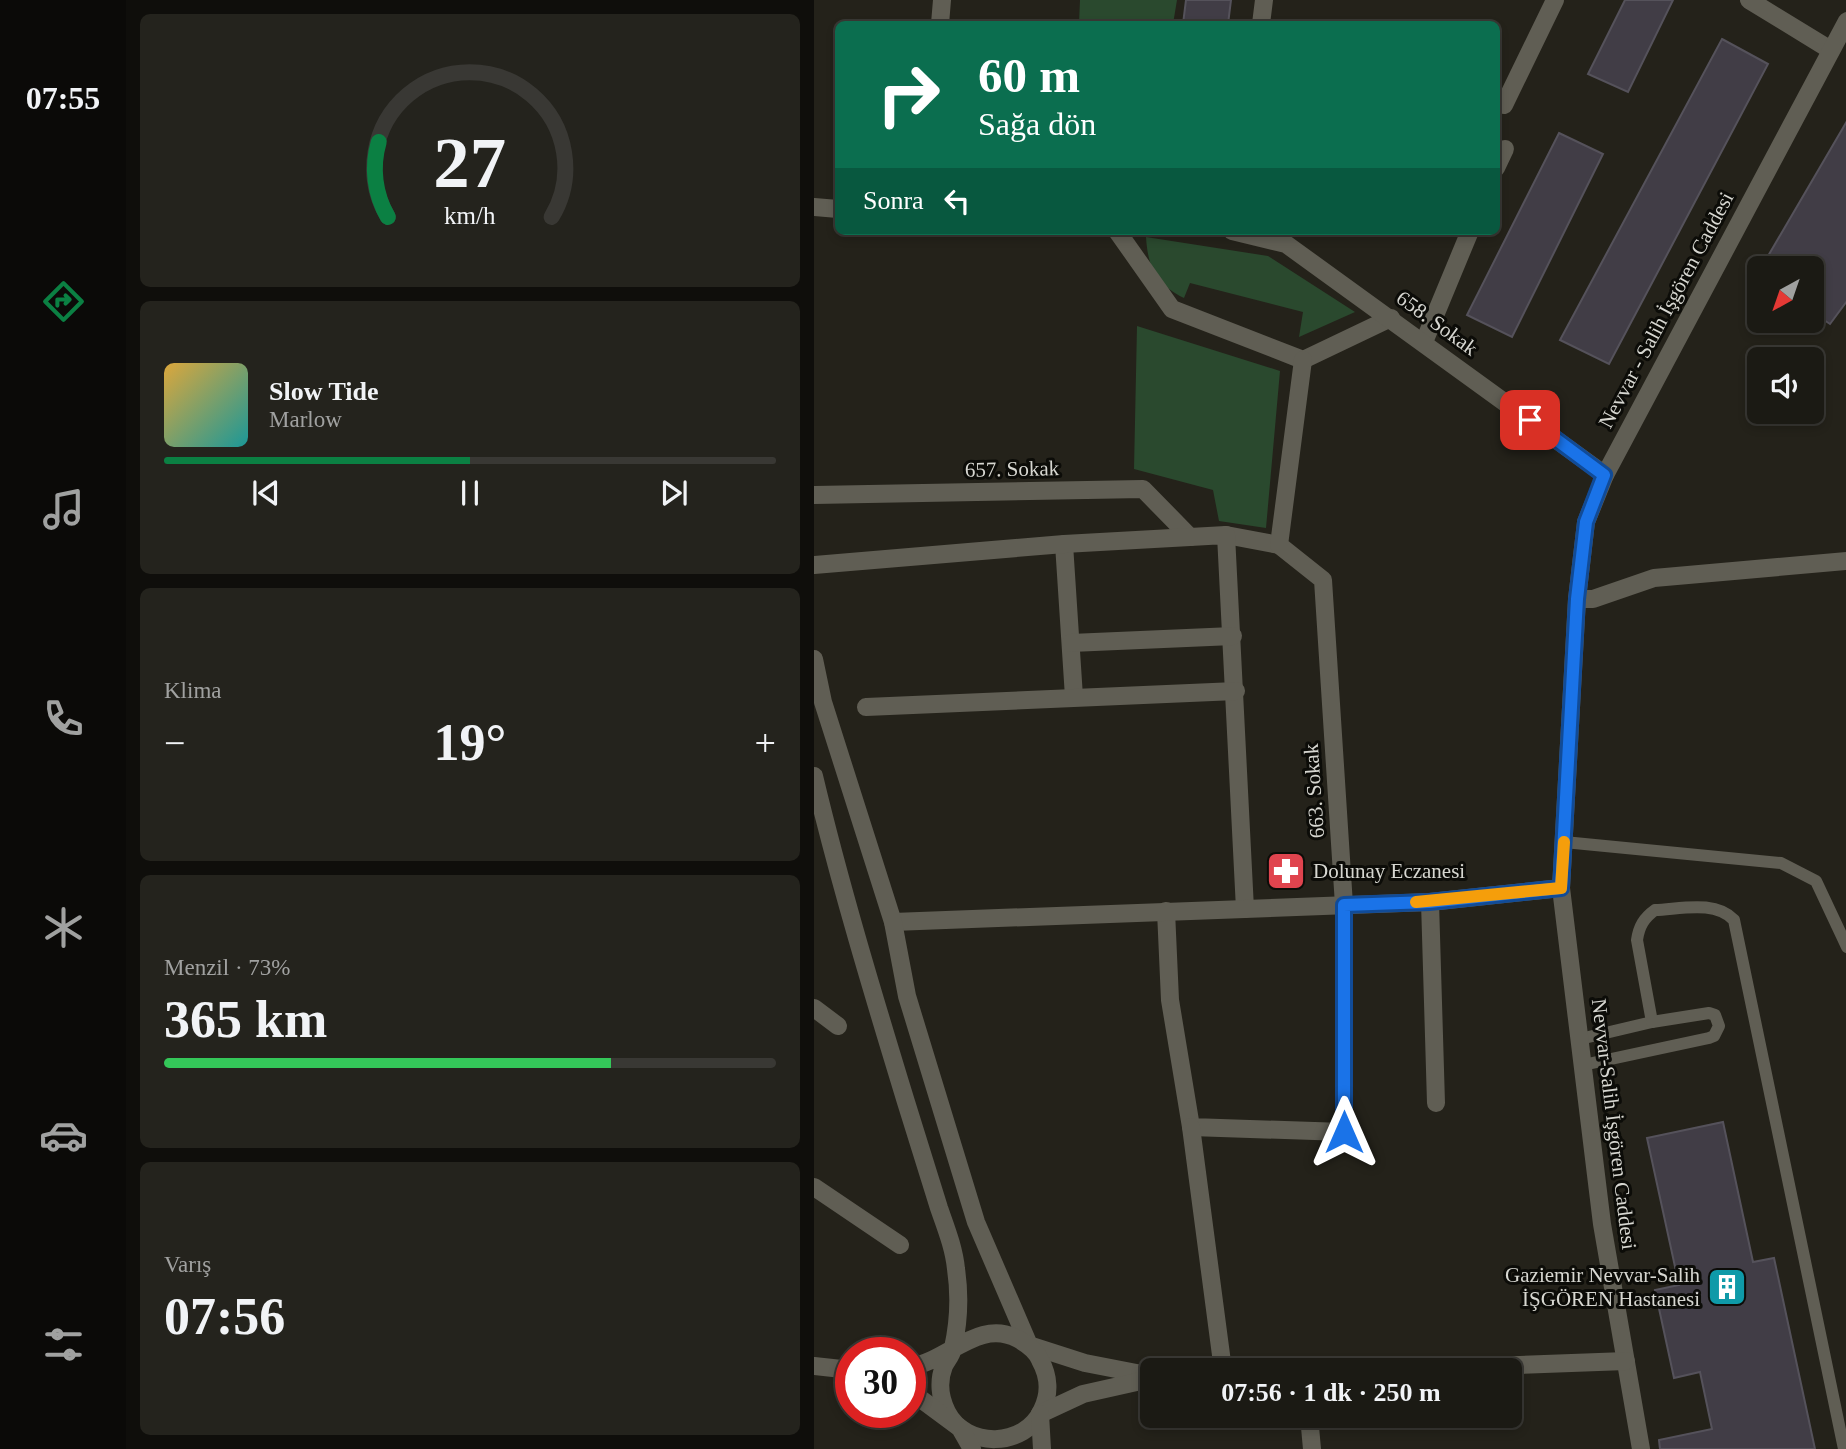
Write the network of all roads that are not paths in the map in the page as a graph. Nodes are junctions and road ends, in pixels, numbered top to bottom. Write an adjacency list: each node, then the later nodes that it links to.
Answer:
1 (942, 0): 5 (street)
2 (1264, 0): 6 (street)
3 (1555, 0): 9 (street)
4 (1749, 0): 8 (street)
5 (941, 21)
6 (1261, 21)
7 (1846, 21): 8 (street, Nevvar - Salih İşgören Caddesi)
8 (1829, 49): 20 (street, Nevvar - Salih İşgören Caddesi)
9 (1504, 105)
10 (1505, 149): 11 (street)
11 (1500, 160)
12 (814, 207): 13 (street)
13 (835, 209)
14 (1120, 235): 19 (street)
15 (1249, 235): 17 (street, 658. Sokak)
16 (1468, 235): 18 (street)
17 (1391, 318): 18 (street, 658. Sokak); 19 (street)
18 (1424, 342): 20 (street, 658. Sokak)
19 (1303, 360): 25 (street)
20 (1604, 475): 28 (street, Nevvar - Salih İşgören Caddesi)
21 (814, 495): 23 (street, 657. Sokak)
22 (1226, 535): 23 (street); 25 (street); 29 (street)
23 (1190, 537): 24 (street)
24 (1064, 544): 27 (street); 30 (street)
25 (1280, 545): 40 (street, 663. Sokak)
26 (1846, 561): 28 (street)
27 (814, 565)
28 (1577, 599): 37 (street, Nevvar - Salih İşgören Caddesi)
29 (1233, 636): 30 (street); 32 (street)
30 (1071, 643): 33 (street)
31 (814, 659): 43 (street)
32 (1236, 691): 33 (street); 41 (street)
33 (1074, 697): 34 (street)
34 (866, 707)
35 (814, 776): 36 (street)
36 (821, 835): 55 (street)
37 (1564, 842): 38 (street, Nevvar - Salih İşgören Caddesi); 44 (lane)
38 (1561, 888): 39 (street); 48 (street, Nevvar-Salih İşgören Caddesi)
39 (1429, 902): 40 (street); 50 (street)
40 (1344, 905): 41 (street); 51 (street, 663. Sokak)
41 (1245, 909): 42 (street)
42 (1166, 911): 43 (street); 51 (street)
43 (893, 922): 54 (street)
44 (1846, 947)
45 (814, 1009): 47 (street)
46 (1652, 1022): 48 (lane); 49 (lane); 72 (lane)
47 (838, 1026)
48 (1580, 1039): 49 (street, Nevvar-Salih İşgören Caddesi)
49 (1583, 1065): 58 (street, Nevvar-Salih İşgören Caddesi)
50 (1436, 1103)
51 (1191, 1128): 56 (street)
52 (814, 1186): 53 (street)
53 (900, 1245)
54 (1029, 1345): 55 (street); 62 (street); 65 (street)
55 (953, 1351): 57 (street); 66 (street)
56 (1221, 1358)
57 (926, 1361)
58 (1626, 1361): 59 (street); 71 (street, Nevvar-Salih İşgören Caddesi)
59 (1522, 1365)
60 (814, 1366): 61 (street)
61 (835, 1368)
62 (1140, 1374)
63 (1140, 1380): 65 (street)
64 (926, 1403): 66 (street)
65 (1040, 1414): 66 (street); 69 (street)
66 (960, 1428): 68 (street)
67 (1310, 1428): 70 (street)
68 (972, 1449)
69 (1042, 1449)
70 (1312, 1449)
71 (1641, 1449)
72 (1844, 1449)

